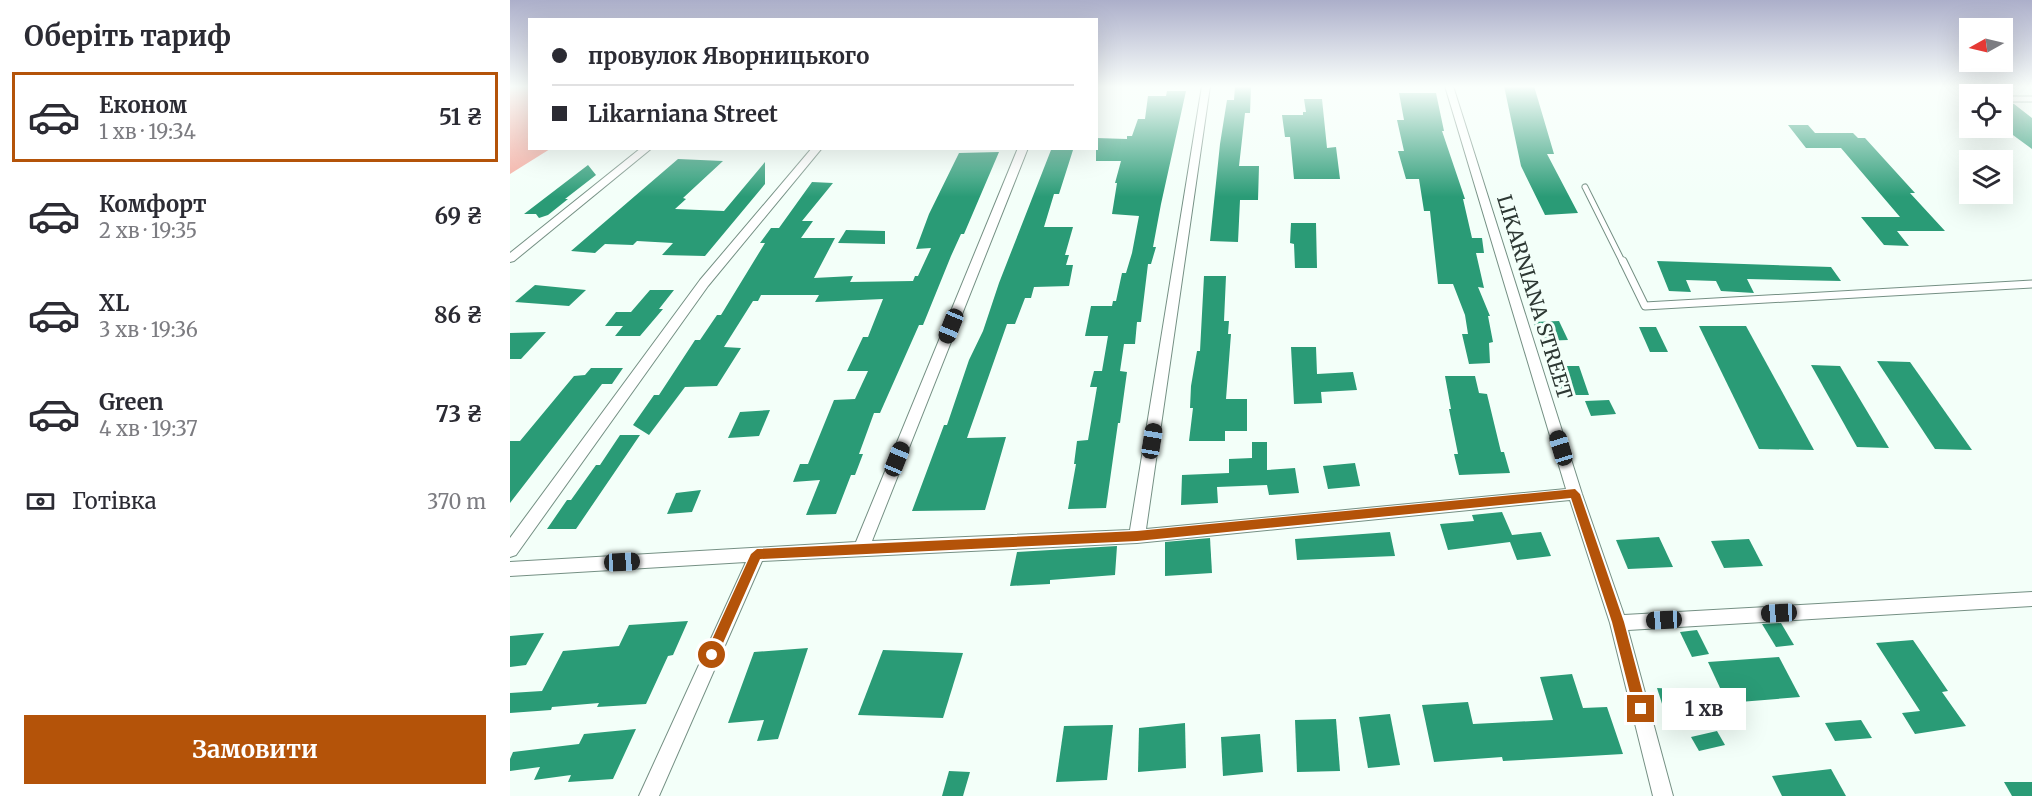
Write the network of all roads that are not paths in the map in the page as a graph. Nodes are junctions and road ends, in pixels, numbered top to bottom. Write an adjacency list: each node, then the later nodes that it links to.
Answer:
1 (1200, 123): 10 (street)
2 (1460, 123): 9 (street, LIKARNIANA STREET)
3 (646, 150): 7 (street)
4 (816, 150): 12 (street)
5 (1022, 150): 11 (street)
6 (1585, 187): 8 (lane)
7 (510, 259)
8 (2032, 284)
9 (1575, 494): 10 (street); 16 (street, LIKARNIANA STREET)
10 (1137, 536): 11 (street)
11 (861, 548): 13 (street)
12 (510, 550)
13 (757, 554): 14 (street); 17 (street)
14 (510, 568)
15 (2032, 599): 16 (street)
16 (1618, 622): 18 (street, LIKARNIANA STREET)
17 (649, 796)
18 (1664, 796)

